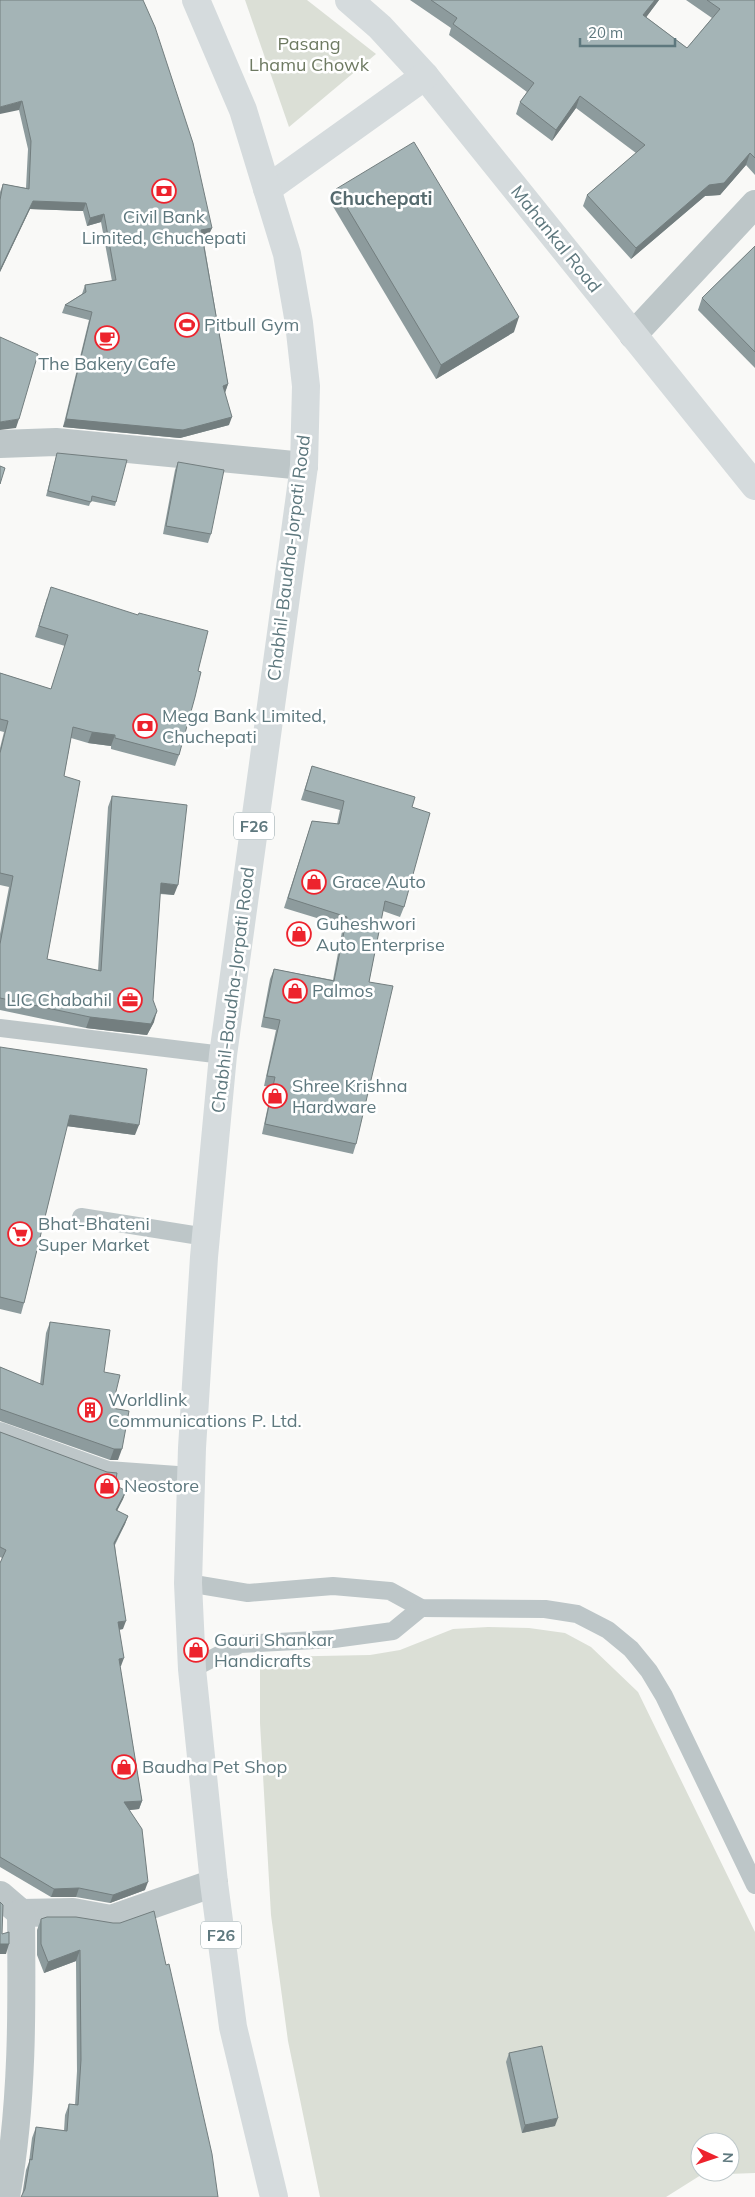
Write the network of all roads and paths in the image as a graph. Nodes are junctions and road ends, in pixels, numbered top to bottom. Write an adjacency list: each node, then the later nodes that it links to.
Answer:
1 (196, 0): 4 (main road, Chabhil-Baudha-Jorpati Road / F26)
2 (349, 0): 3 (main road, Mahankal Road)
3 (425, 76): 4 (main road); 6 (main road, Mahankal Road)
4 (267, 189): 8 (main road, Chabhil-Baudha-Jorpati Road / F26)
5 (755, 204): 6 (street)
6 (633, 335): 9 (main road, Mahankal Road)
7 (0, 444): 8 (street)
8 (304, 466): 11 (main road, Chabhil-Baudha-Jorpati Road / F26)
9 (755, 486)
10 (0, 1028): 11 (lane)
11 (223, 1055): 13 (main road, Chabhil-Baudha-Jorpati Road / F26)
12 (81, 1218): 13 (lane)
13 (206, 1237): 15 (main road, Chabhil-Baudha-Jorpati Road / F26)
14 (0, 1431): 15 (lane)
15 (191, 1476): 16 (main road, Chabhil-Baudha-Jorpati Road / F26)
16 (188, 1583): 17 (lane); 18 (main road, Chabhil-Baudha-Jorpati Road / F26)
17 (421, 1608): 18 (lane); 20 (lane)
18 (192, 1669): 19 (main road, F26)
19 (214, 1883): 22 (street); 24 (main road, F26)
20 (755, 1885)
21 (0, 1895): 22 (street)
22 (22, 1913): 23 (street)
23 (6, 2197)
24 (274, 2197)

